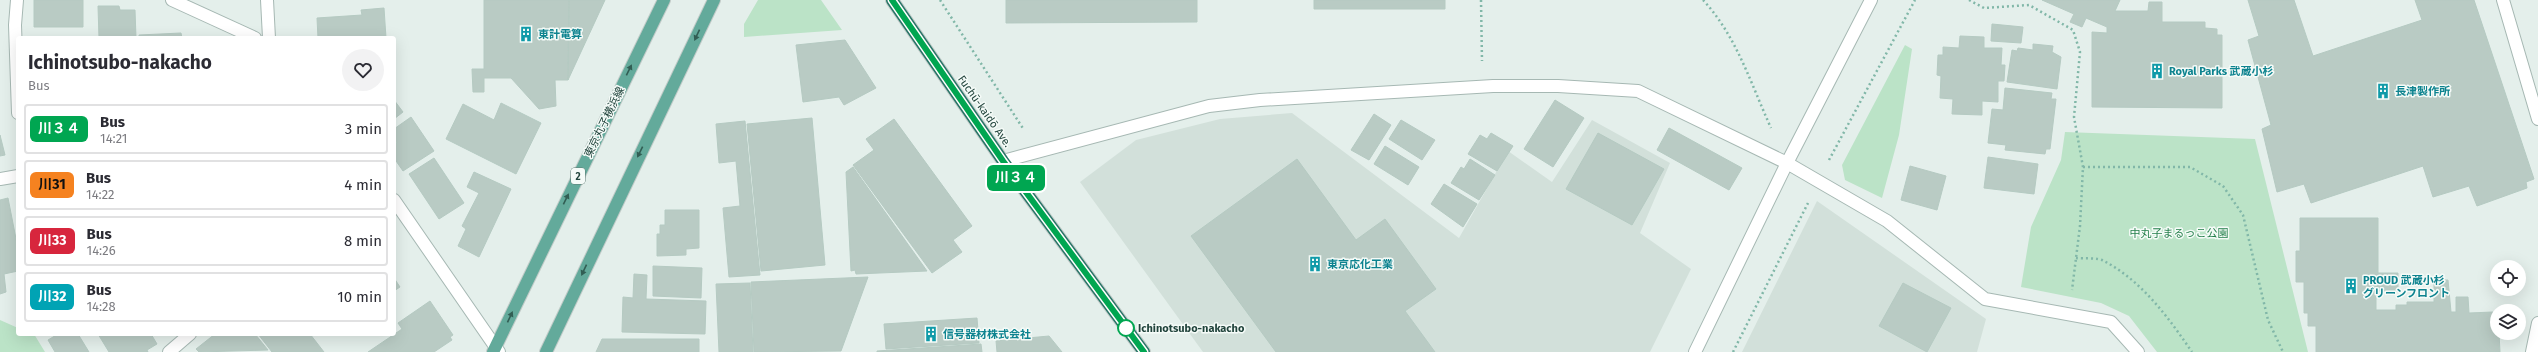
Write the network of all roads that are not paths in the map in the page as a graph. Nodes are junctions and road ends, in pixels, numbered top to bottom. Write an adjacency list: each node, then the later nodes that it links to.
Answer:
1 (17, 0): 11 (street)
2 (172, 0): 9 (street)
3 (267, 0): 10 (street)
4 (664, 0): 20 (main road, 東京丸子横浜線 / 2, one-way to 4)
5 (714, 0): 22 (main road, one-way to 22)
6 (892, 0): 13 (highway, Fuchū-kaidō Ave.)
7 (1871, 0): 14 (street)
8 (2503, 0): 12 (street)
9 (251, 36)
10 (270, 36)
11 (16, 54)
12 (2538, 119)
13 (1003, 161): 14 (street); 23 (highway, Fuchū-kaidō Ave.)
14 (1787, 162): 24 (street); 25 (street)
15 (16, 176): 16 (street)
16 (0, 179)
17 (396, 203): 20 (street)
18 (2537, 328): 26 (street)
19 (188, 336): 21 (street)
20 (496, 350)
21 (169, 352)
22 (546, 352)
23 (1144, 352)
24 (1695, 352)
25 (2138, 352)
26 (2532, 352)

